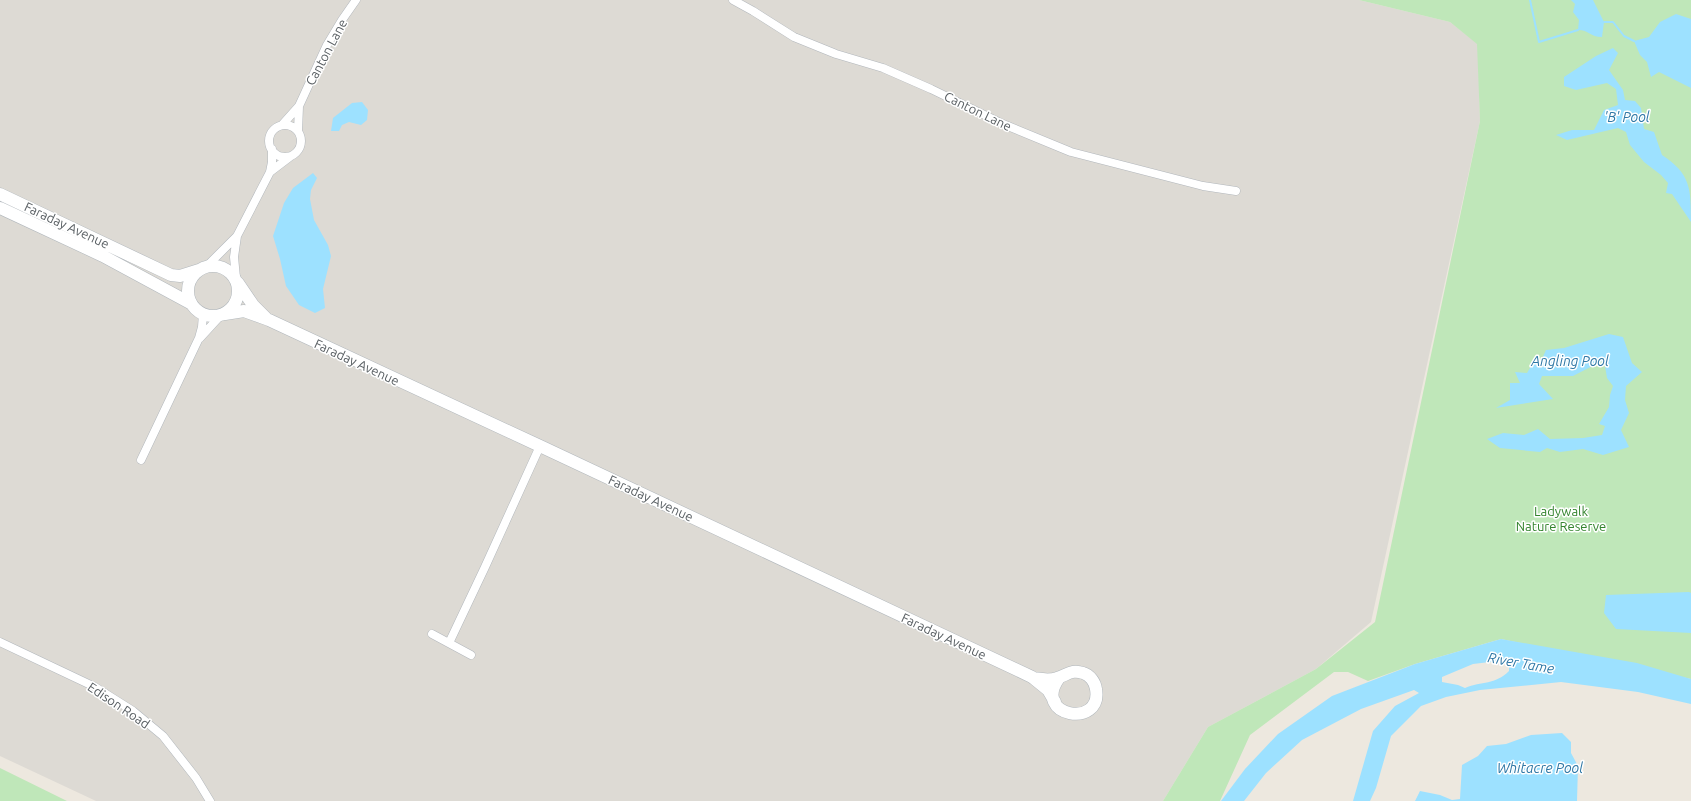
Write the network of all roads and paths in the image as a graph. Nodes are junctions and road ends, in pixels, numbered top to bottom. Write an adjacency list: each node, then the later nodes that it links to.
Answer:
1 (356, 0): 3 (street, Canton Lane)
2 (733, 0): 9 (street, Canton Lane)
3 (299, 106): 4 (street, Canton Lane); 5 (street, Canton Lane)
4 (282, 125): 5 (street); 6 (street)
5 (298, 131): 7 (street)
6 (272, 149): 7 (street); 8 (street)
7 (290, 156): 8 (street)
8 (270, 172): 12 (street)
9 (1236, 191)
10 (0, 194): 13 (street, Faraday Avenue)
11 (0, 208): 15 (street, Faraday Avenue)
12 (237, 236): 13 (street); 14 (street)
13 (203, 268): 14 (street); 15 (street)
14 (237, 280): 17 (street); 18 (street, Faraday Avenue)
15 (190, 303): 16 (street)
16 (203, 314): 17 (street); 19 (street)
17 (223, 315): 18 (street, Faraday Avenue); 19 (street)
18 (269, 320): 20 (street, Faraday Avenue)
19 (199, 338): 21 (street)
20 (540, 446): 24 (street); 26 (street, Faraday Avenue)
21 (141, 460)
22 (432, 634): 24 (street)
23 (0, 642): 29 (street, Edison Road)
24 (449, 643): 25 (street)
25 (471, 654)
26 (1032, 677): 27 (street, Faraday Avenue); 28 (street, Faraday Avenue)
27 (1059, 678): 28 (street); 28 (street)
28 (1054, 702)
29 (210, 801)

